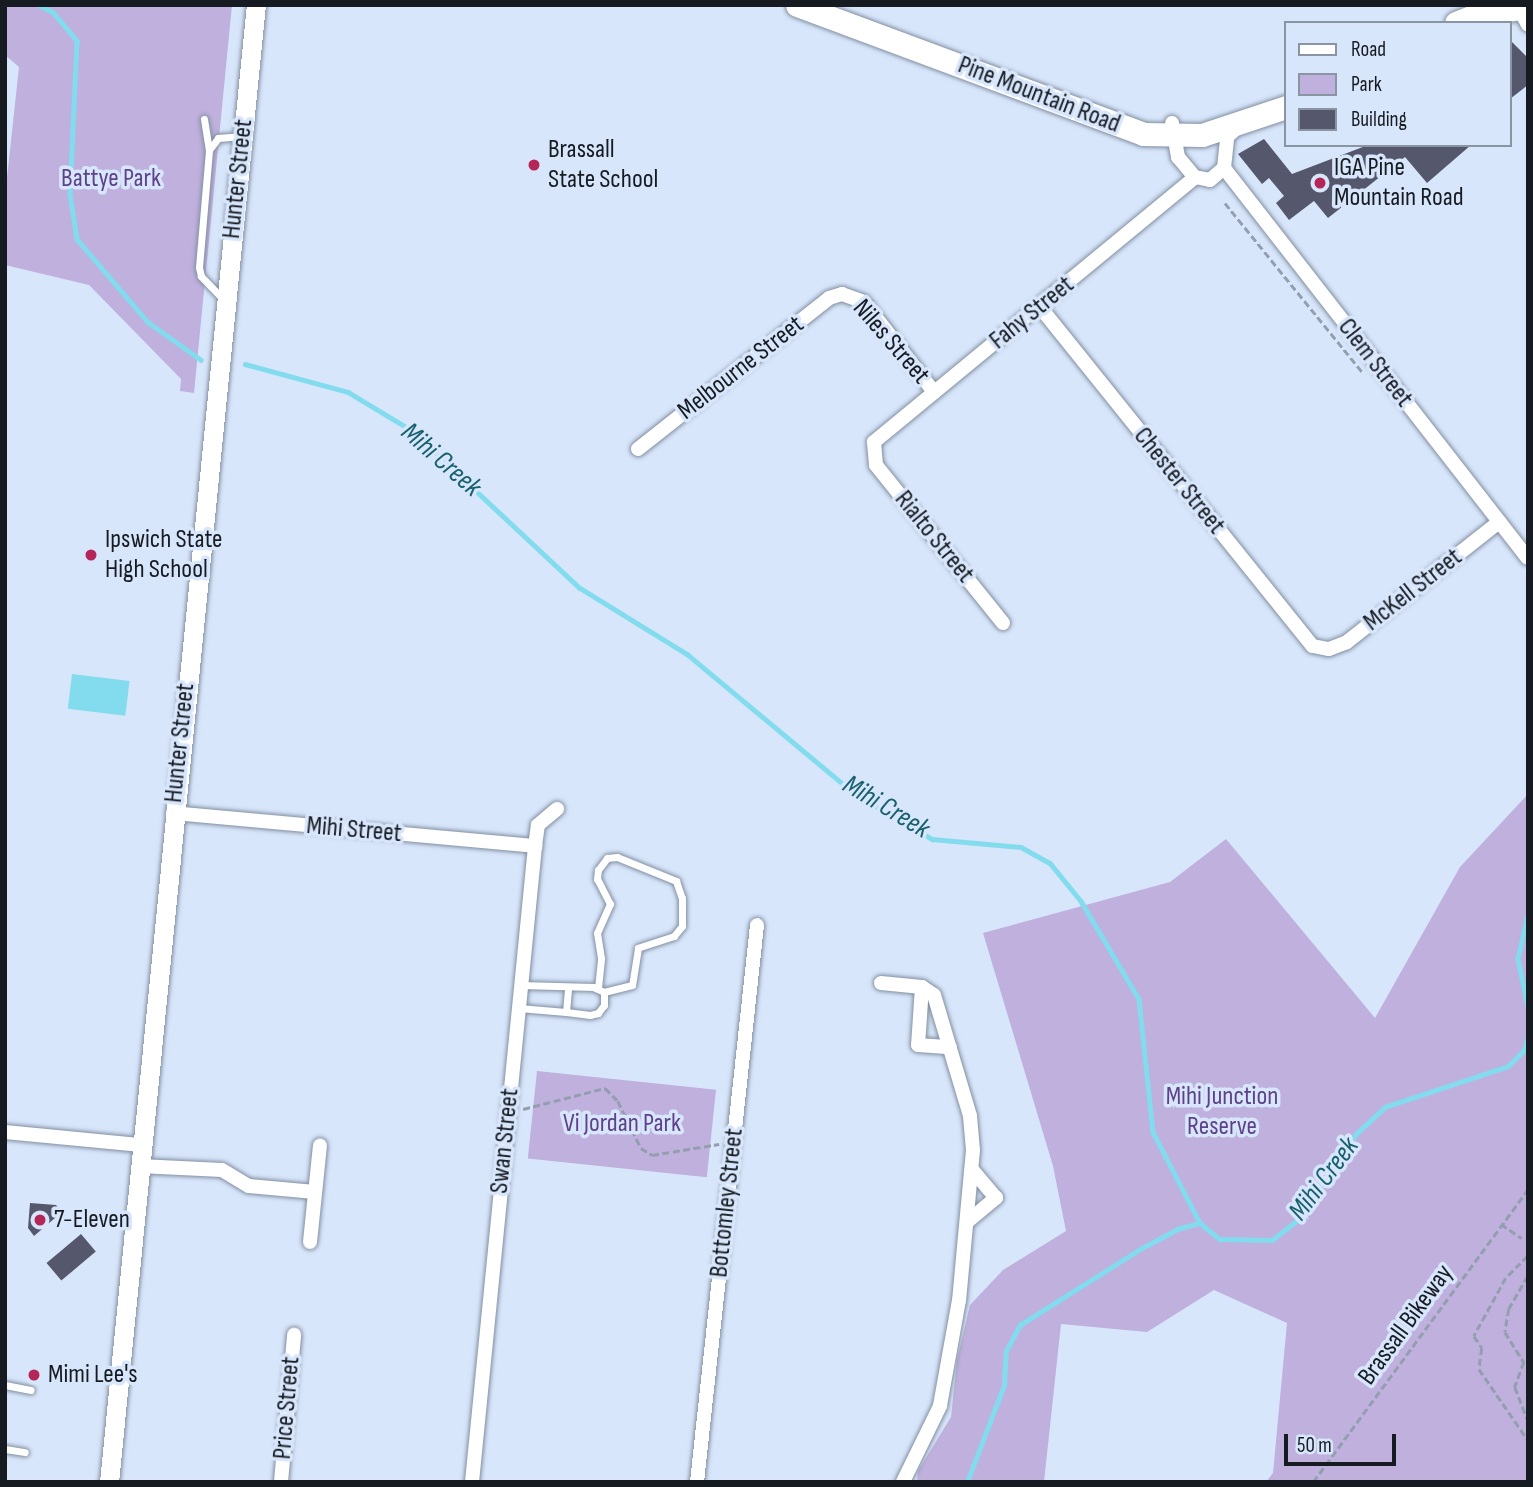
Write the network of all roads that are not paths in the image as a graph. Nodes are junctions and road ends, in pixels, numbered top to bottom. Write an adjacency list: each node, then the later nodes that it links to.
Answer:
1 (256, 5): 11 (main road, Hunter Street)
2 (797, 5): 9 (main road, Pine Mountain Road)
3 (841, 5): 9 (main road, Pine Mountain Road)
4 (1524, 13): 5 (main road); 6 (main road)
5 (1461, 21)
6 (1500, 21)
7 (1284, 91): 10 (main road, Pine Mountain Road)
8 (1284, 108): 10 (main road, Pine Mountain Road)
9 (1172, 130): 10 (main road, Pine Mountain Road); 15 (street)
10 (1225, 131): 14 (street)
11 (243, 136): 12 (lane); 17 (main road, Hunter Street)
12 (218, 138): 13 (lane); 13 (lane)
13 (209, 150): 17 (lane)
14 (1224, 168): 15 (street); 22 (street, Clem Street)
15 (1195, 177): 18 (street, Fahy Street)
16 (847, 294): 19 (street, Niles Street); 20 (street, Melbourne Street)
17 (226, 302): 27 (main road, Hunter Street)
18 (1040, 307): 19 (street, Fahy Street); 25 (street, Chester Street)
19 (934, 392): 21 (street, Fahy Street)
20 (638, 449)
21 (872, 449): 24 (street, Rialto Street)
22 (1499, 522): 23 (street, Clem Street); 25 (street, McKell Street)
23 (1528, 558)
24 (1003, 623)
25 (1323, 649)
26 (557, 809): 28 (street, Swan Street)
27 (173, 813): 28 (street, Mihi Street); 39 (main road, Hunter Street)
28 (535, 846): 31 (street, Swan Street)
29 (757, 925): 54 (street, Bottomley Street)
30 (881, 983): 32 (street)
31 (521, 985): 33 (lane); 35 (street, Swan Street)
32 (922, 987): 37 (street); 37 (street)
33 (568, 989): 34 (lane); 36 (lane)
34 (601, 990): 34 (lane); 36 (lane)
35 (518, 1008): 36 (lane); 53 (street, Swan Street)
36 (566, 1012)
37 (950, 1047): 42 (street)
38 (5, 1132): 39 (street)
39 (141, 1145): 41 (main road, Hunter Street)
40 (320, 1146): 43 (street)
41 (139, 1167): 43 (street); 51 (main road, Hunter Street)
42 (972, 1169): 44 (street); 44 (street)
43 (315, 1192): 45 (street)
44 (967, 1222): 55 (street)
45 (310, 1242)
46 (294, 1335): 52 (street, Price Street)
47 (5, 1385): 48 (lane)
48 (31, 1390)
49 (5, 1449): 50 (lane)
50 (25, 1452)
51 (109, 1482)
52 (281, 1482)
53 (472, 1482)
54 (697, 1482)
55 (903, 1482)

